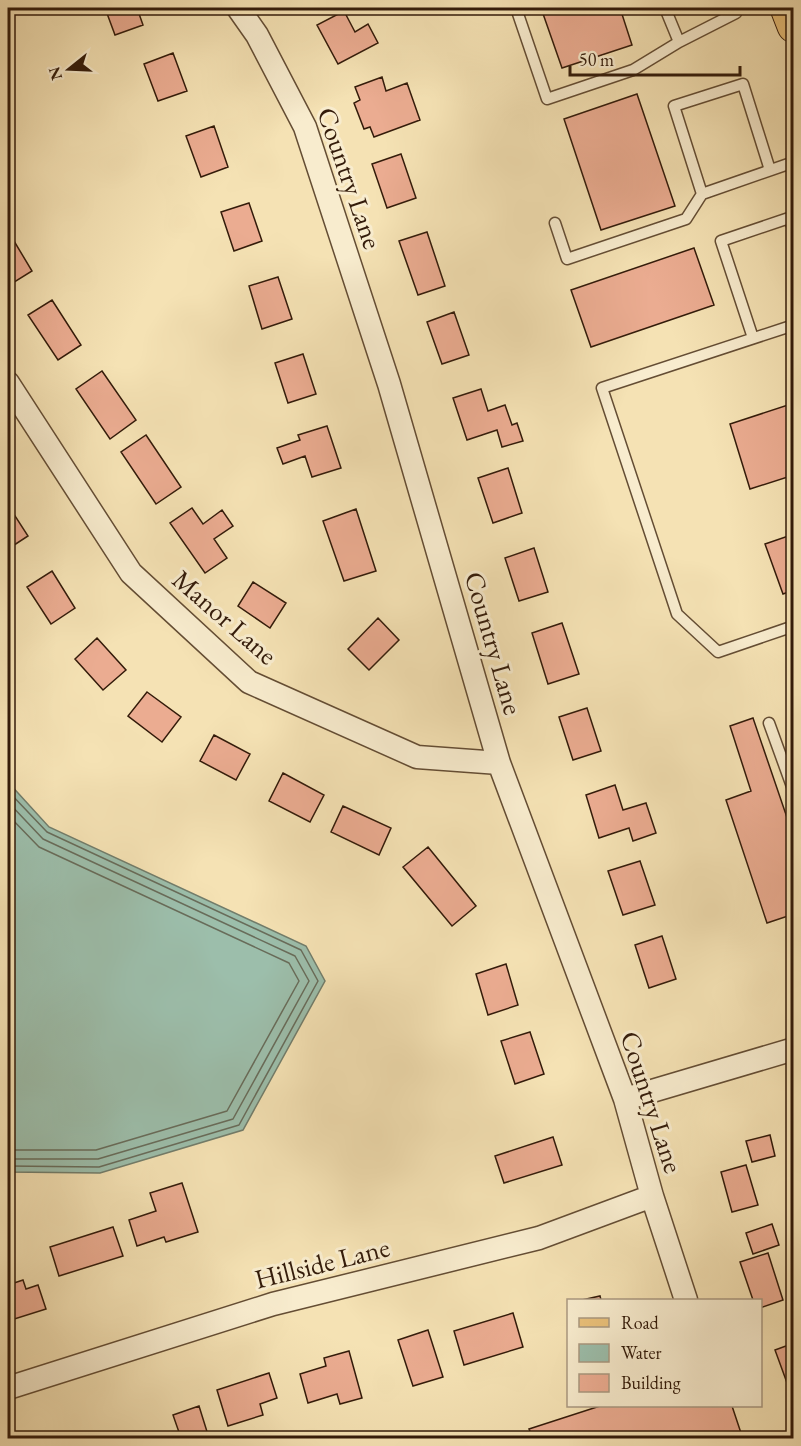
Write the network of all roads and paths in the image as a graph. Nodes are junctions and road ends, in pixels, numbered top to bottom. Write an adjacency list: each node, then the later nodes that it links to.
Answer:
1 (238, 8): 18 (street, Country Lane)
2 (516, 8): 7 (lane)
3 (665, 8): 7 (lane)
4 (734, 8): 7 (lane)
5 (788, 8): 6 (main road)
6 (794, 26)
7 (679, 42)
8 (794, 162): 9 (lane)
9 (771, 170): 10 (lane); 10 (lane)
10 (702, 194): 11 (lane)
11 (555, 223)
12 (794, 231): 14 (lane)
13 (794, 325): 14 (lane)
14 (753, 338): 16 (lane)
15 (8, 383): 18 (street, Manor Lane)
16 (794, 626)
17 (769, 723): 19 (lane)
18 (499, 763): 21 (street, Country Lane)
19 (794, 792)
20 (794, 1049): 21 (street)
21 (625, 1100): 22 (street, Country Lane)
22 (652, 1196): 23 (street, Country Lane); 24 (street, Hillside Lane)
23 (686, 1299)
24 (8, 1388)

